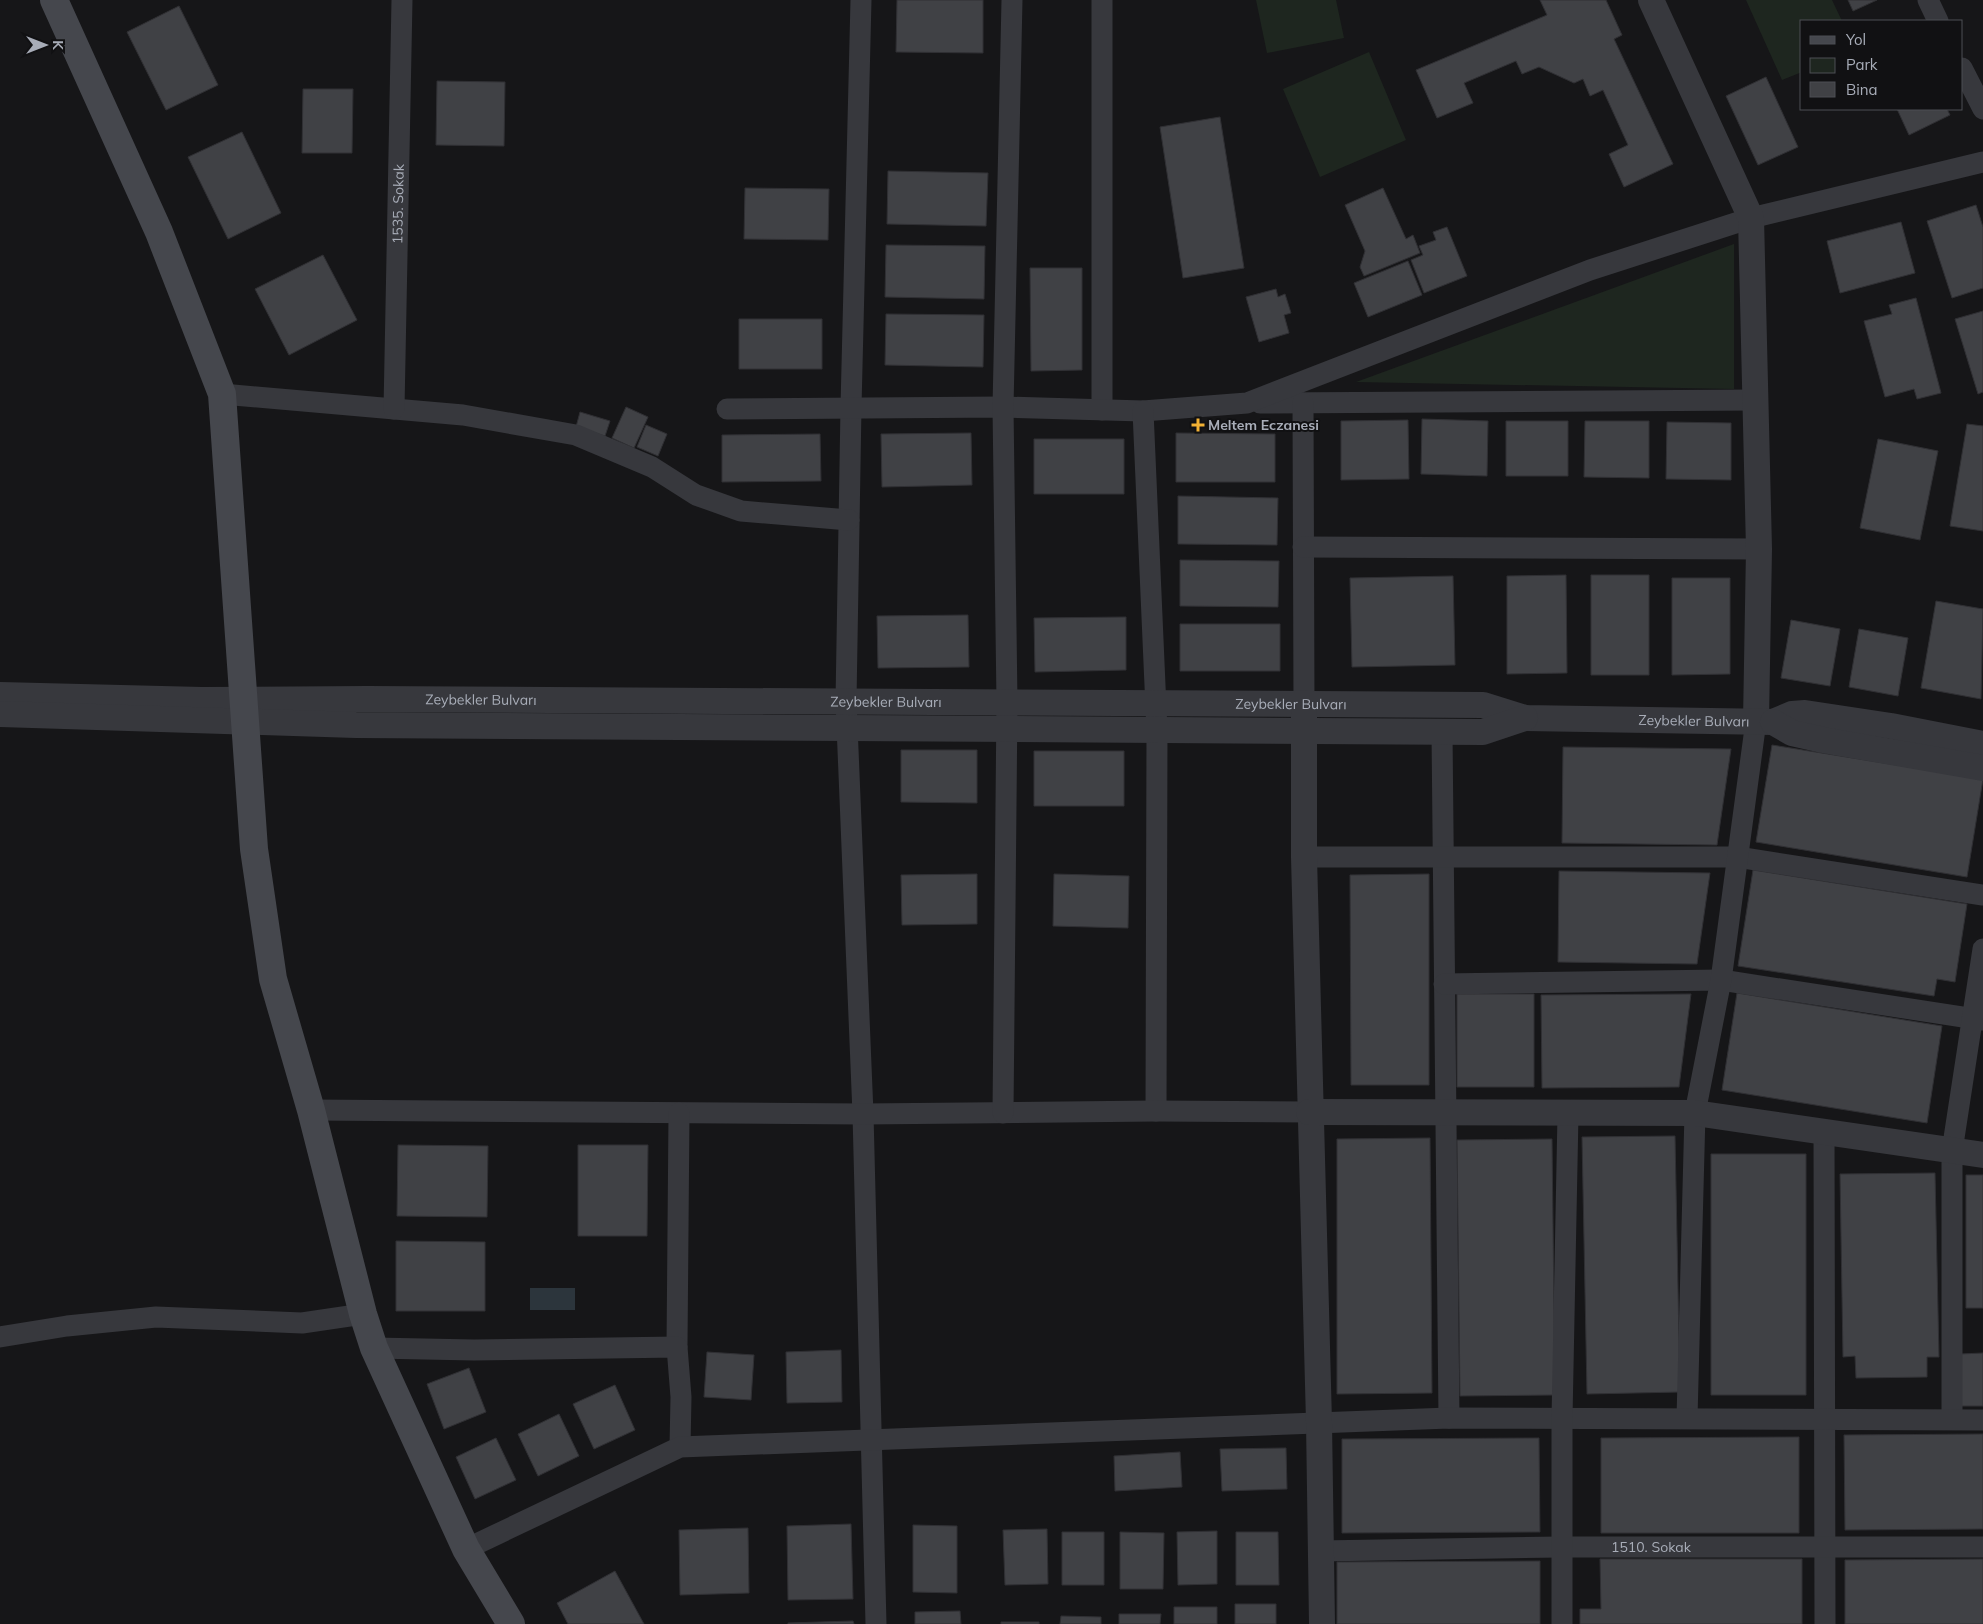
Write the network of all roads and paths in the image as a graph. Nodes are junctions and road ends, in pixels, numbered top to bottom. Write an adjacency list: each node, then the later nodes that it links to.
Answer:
1 (54, 0): 13 (main road)
2 (402, 0): 20 (street, 1535. Sokak)
3 (861, 0): 17 (street)
4 (1012, 0): 18 (street)
5 (1102, 0): 21 (street)
6 (1651, 0): 12 (street)
7 (1928, 0): 8 (street)
8 (1938, 20)
9 (1963, 70): 10 (street)
10 (1983, 109)
11 (1983, 162): 12 (street)
12 (1751, 218): 14 (street); 15 (street)
13 (222, 394): 20 (street); 32 (main road)
14 (1756, 400): 16 (street); 25 (street)
15 (1247, 403): 16 (street); 22 (street)
16 (1303, 403): 24 (street)
17 (850, 407): 18 (street); 19 (street); 23 (street)
18 (1003, 407): 21 (street); 29 (street)
19 (727, 408)
20 (394, 409): 23 (street)
21 (1102, 410): 22 (street)
22 (1143, 411): 30 (street)
23 (849, 520): 28 (street)
24 (1303, 548): 25 (street); 31 (street)
25 (1759, 549): 35 (street)
26 (0, 695): 32 (street)
27 (534, 699): 28 (street, Zeybekler Bulvarı); 32 (street, Zeybekler Bulvarı); 36 (street)
28 (846, 701): 29 (street, Zeybekler Bulvarı); 37 (street)
29 (1007, 702): 30 (street, Zeybekler Bulvarı); 38 (street)
30 (1156, 703): 31 (street, Zeybekler Bulvarı); 39 (street)
31 (1304, 704): 34 (street, Zeybekler Bulvarı); 40 (street)
32 (244, 711): 33 (street); 36 (street, Zeybekler Bulvarı); 52 (main road)
33 (0, 714)
34 (1525, 718): 35 (street, Zeybekler Bulvarı); 41 (street, Zeybekler Bulvarı)
35 (1764, 721): 42 (street, Zeybekler Bulvarı); 43 (street, Zeybekler Bulvarı); 46 (street)
36 (534, 727): 37 (street, Zeybekler Bulvarı)
37 (847, 728): 38 (street, Zeybekler Bulvarı); 58 (street)
38 (1006, 730): 39 (street, Zeybekler Bulvarı); 54 (street)
39 (1157, 730): 40 (street, Zeybekler Bulvarı); 53 (street)
40 (1304, 731): 41 (street, Zeybekler Bulvarı); 44 (street)
41 (1442, 732): 45 (street)
42 (1983, 744)
43 (1983, 768)
44 (1304, 857): 45 (street); 55 (street)
45 (1445, 857): 46 (street); 50 (street)
46 (1737, 857): 47 (street); 49 (street)
47 (1983, 895)
48 (1983, 949): 51 (street)
49 (1721, 980): 50 (street); 51 (street); 57 (street)
50 (1444, 984): 59 (street)
51 (1978, 1019): 62 (street)
52 (311, 1110): 56 (street); 64 (main road)
53 (1156, 1111): 54 (street); 55 (street)
54 (1003, 1112): 58 (street)
55 (1309, 1112): 59 (street); 74 (street)
56 (679, 1113): 58 (street); 66 (street)
57 (1695, 1113): 60 (street); 61 (street); 70 (street)
58 (863, 1114): 75 (street)
59 (1445, 1114): 60 (street); 68 (street)
60 (1568, 1114): 69 (street)
61 (1824, 1130): 62 (street); 71 (street)
62 (1952, 1151): 63 (street); 72 (street)
63 (1983, 1156)
64 (363, 1314): 65 (street); 67 (main road)
65 (0, 1337)
66 (677, 1347): 67 (street); 76 (street)
67 (374, 1348): 80 (main road)
68 (1449, 1418): 69 (street); 74 (street)
69 (1562, 1418): 70 (street); 77 (street)
70 (1687, 1418): 71 (street)
71 (1824, 1418): 72 (street); 78 (street)
72 (1952, 1418): 73 (street)
73 (1983, 1420)
74 (1319, 1422): 75 (street); 81 (street)
75 (870, 1440): 76 (street); 83 (street)
76 (680, 1447): 80 (street)
77 (1560, 1547): 78 (street, 1510. Sokak); 81 (street, 1510. Sokak); 85 (street)
78 (1825, 1547): 79 (street, 1510. Sokak); 86 (street)
79 (1983, 1547)
80 (466, 1549): 82 (main road)
81 (1320, 1550): 84 (street)
82 (511, 1624)
83 (876, 1624)
84 (1322, 1624)
85 (1562, 1624)
86 (1825, 1624)

